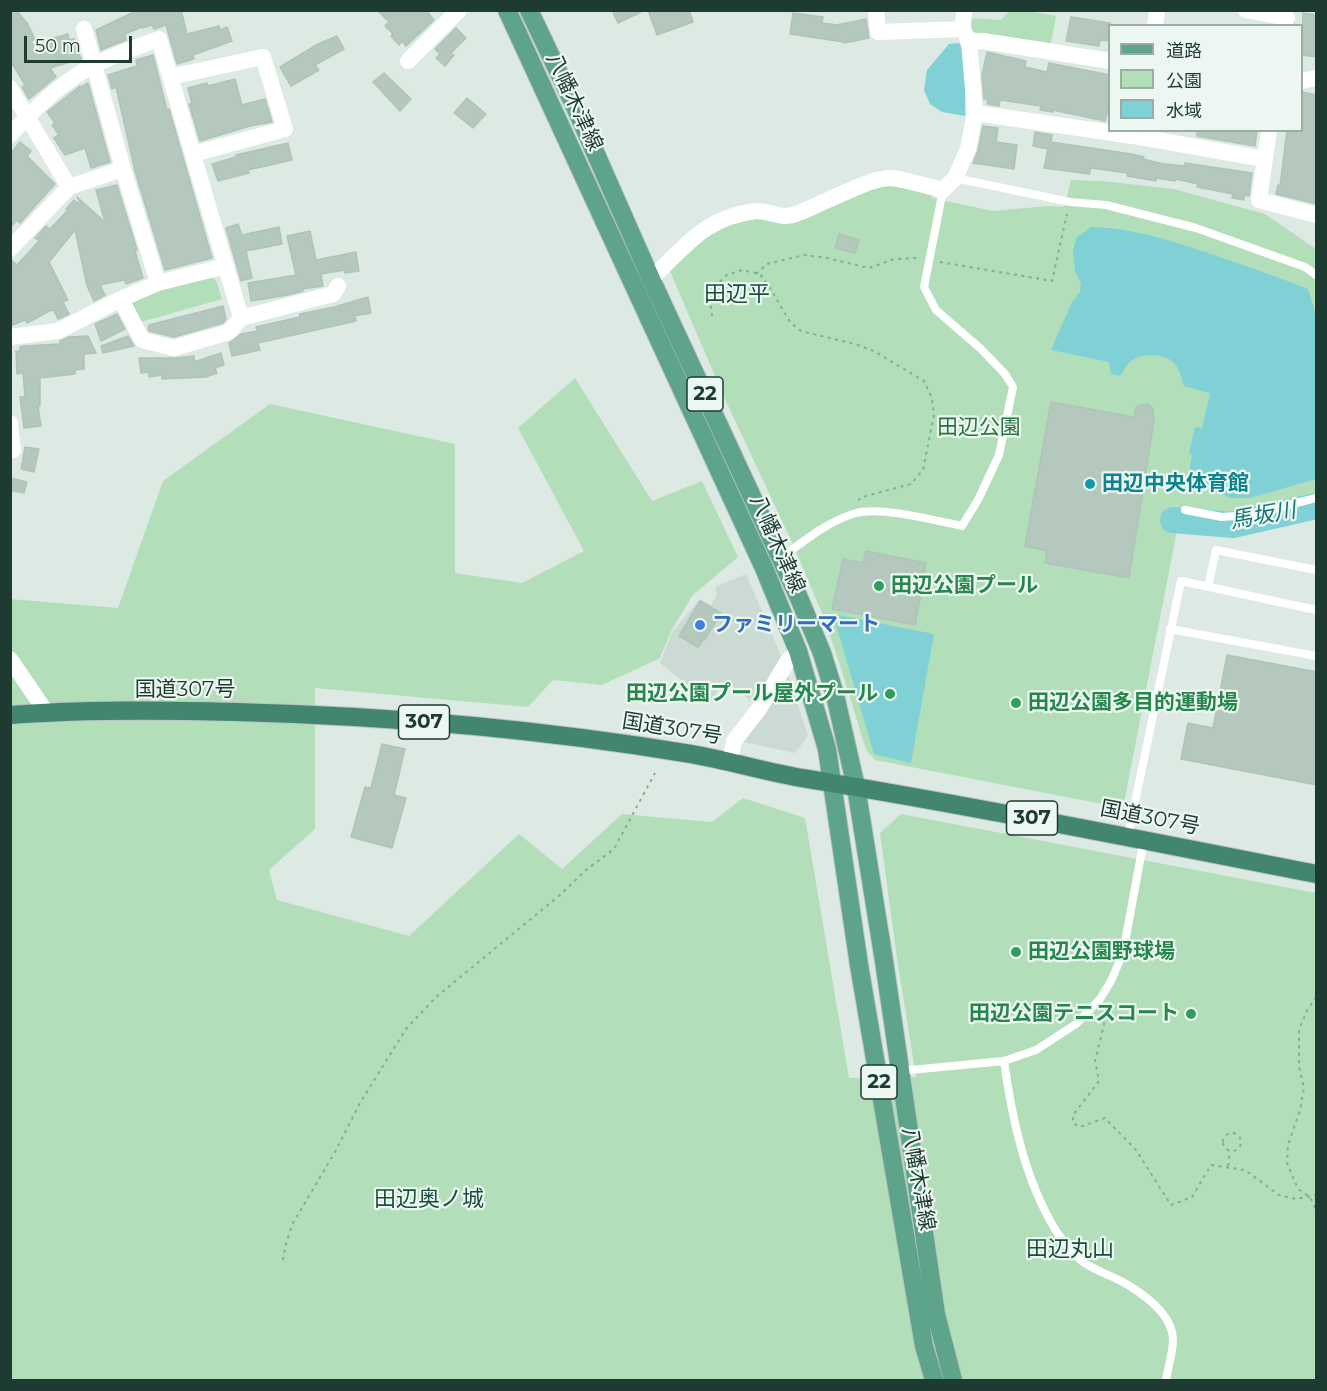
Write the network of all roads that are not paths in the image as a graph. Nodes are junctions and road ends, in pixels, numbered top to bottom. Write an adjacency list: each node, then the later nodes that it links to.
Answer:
1 (459, 10): 10 (street)
2 (507, 10): 46 (main road, 八幡木津線 / 22)
3 (529, 10): 31 (main road, 八幡木津線 / 22)
4 (876, 10): 9 (street)
5 (964, 10): 9 (street)
6 (1246, 10): 7 (street)
7 (1288, 18)
8 (84, 29): 12 (street)
9 (966, 35): 11 (street); 15 (street)
10 (408, 61)
11 (1108, 61)
12 (94, 66): 13 (street); 16 (street); 24 (street)
13 (170, 78): 22 (street); 22 (street)
14 (10, 88): 16 (street)
15 (975, 113): 17 (street); 25 (street)
16 (27, 116): 21 (street); 26 (street)
17 (1108, 130)
18 (1125, 132): 20 (street)
19 (1269, 132): 23 (street)
20 (1141, 134): 23 (street)
21 (10, 135)
22 (193, 154): 29 (street)
23 (1264, 159): 27 (street)
24 (123, 169): 26 (street); 32 (street)
25 (949, 184): 30 (lane); 31 (street); 41 (lane)
26 (69, 187): 28 (street)
27 (1317, 215)
28 (10, 249)
29 (226, 266): 32 (street); 35 (street)
30 (1317, 275)
31 (651, 279): 41 (main road, 八幡木津線 / 22)
32 (158, 284): 34 (street)
33 (338, 286): 35 (street)
34 (121, 298): 35 (street); 36 (street)
35 (241, 318)
36 (10, 337)
37 (10, 423): 38 (street)
38 (10, 449)
39 (1317, 498): 40 (lane)
40 (1185, 510)
41 (780, 558): 53 (main road, 八幡木津線 / 22)
42 (1317, 570): 43 (lane)
43 (1208, 587): 44 (lane); 45 (lane)
44 (1317, 610)
45 (1170, 629): 47 (lane); 54 (lane)
46 (798, 651): 51 (street); 52 (main road, 八幡木津線 / 22)
47 (1317, 656)
48 (10, 659): 49 (street)
49 (46, 712): 50 (highway, 国道307号 / 307); 51 (highway, 国道307号 / 307)
50 (10, 715)
51 (730, 761): 52 (highway, 国道307号 / 307)
52 (832, 783): 53 (highway, 国道307号 / 307); 58 (main road, 八幡木津線 / 22)
53 (855, 787): 54 (highway, 国道307号 / 307); 57 (main road, 八幡木津線 / 22)
54 (1136, 838): 55 (highway, 国道307号 / 307); 56 (lane)
55 (1317, 874)
56 (1004, 1061): 57 (lane); 60 (lane)
57 (900, 1071): 59 (main road, 八幡木津線 / 22)
58 (934, 1380)
59 (952, 1380)
60 (1166, 1380)

